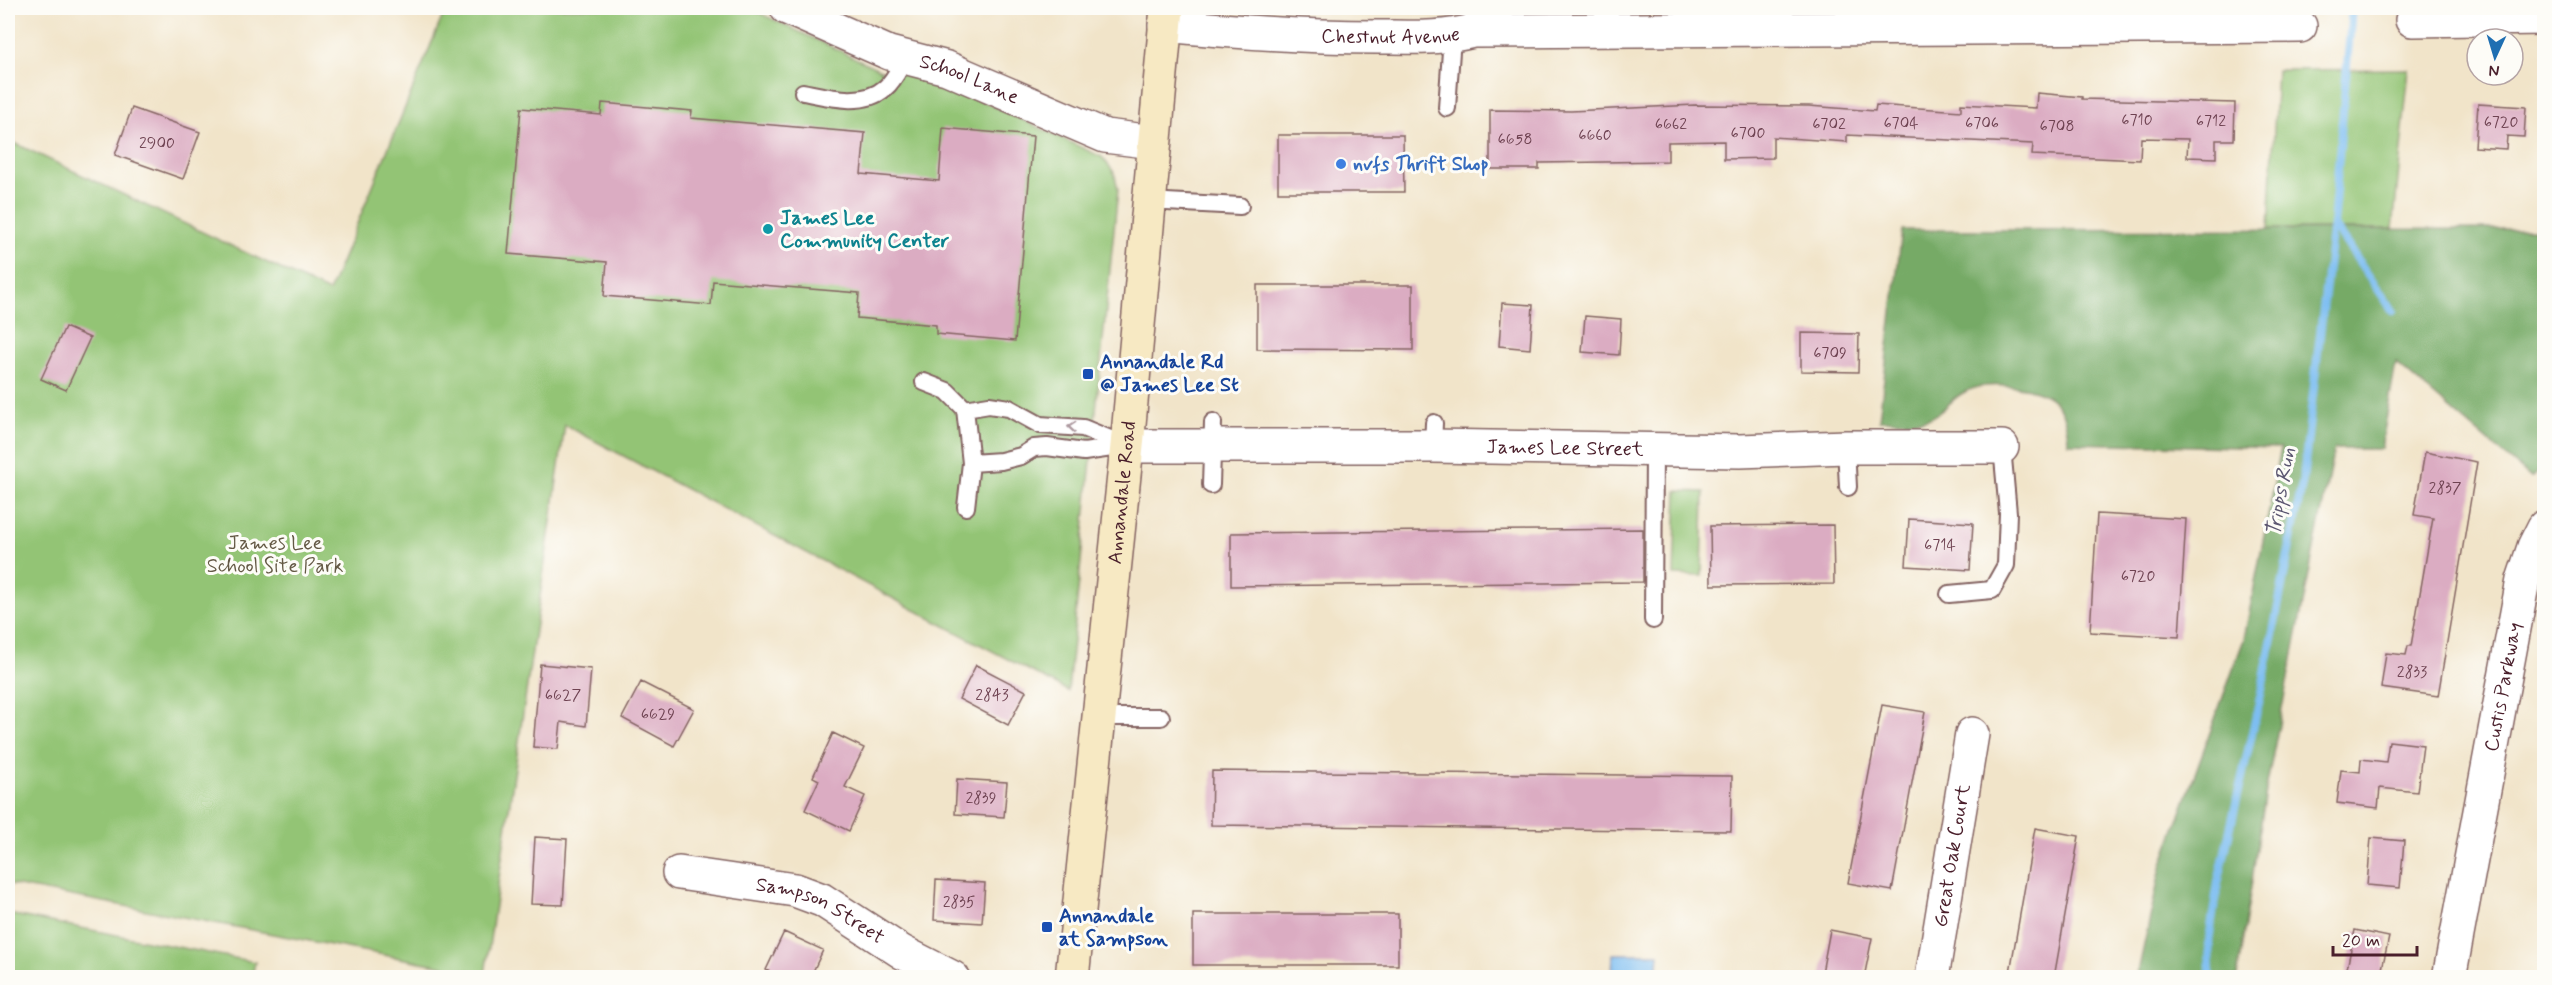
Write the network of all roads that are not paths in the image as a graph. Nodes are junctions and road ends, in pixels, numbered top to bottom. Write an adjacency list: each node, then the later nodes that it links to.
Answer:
1 (787, 8): 9 (street, School Lane)
2 (1166, 16): 8 (street, Chestnut Avenue); 12 (main road, Annandale Road)
3 (2098, 17): 4 (street, Chestnut Avenue); 7 (street, Chestnut Avenue)
4 (1725, 18): 8 (street, Chestnut Avenue)
5 (2544, 18): 6 (street)
6 (2412, 20)
7 (2300, 26)
8 (1452, 37): 11 (lane)
9 (906, 57): 10 (lane); 12 (street, School Lane)
10 (803, 92)
11 (1447, 108)
12 (1154, 142): 13 (main road, Annandale Road)
13 (1148, 201): 14 (lane); 18 (main road, Annandale Road)
14 (1240, 206)
15 (924, 382): 16 (lane)
16 (965, 408): 18 (lane, one-way to 16); 22 (lane)
17 (1213, 434): 18 (street, James Lee Street); 21 (street, James Lee Street); 23 (lane)
18 (1127, 446): 22 (lane); 29 (main road, Annandale Road)
19 (1846, 447): 20 (street, James Lee Street); 21 (street, James Lee Street); 24 (lane)
20 (2002, 447): 27 (lane)
21 (1654, 450): 28 (lane)
22 (971, 463): 25 (lane)
23 (1210, 485)
24 (1848, 487)
25 (966, 507)
26 (2544, 527): 36 (street, Custis Parkway)
27 (1949, 594)
28 (1653, 620)
29 (1099, 717): 30 (lane); 34 (main road, Annandale Road)
30 (1161, 717)
31 (1972, 734): 35 (street, Great Oak Court)
32 (679, 873): 33 (street, Sampson Street)
33 (952, 978)
34 (1072, 978)
35 (1932, 978)
36 (2449, 978)

